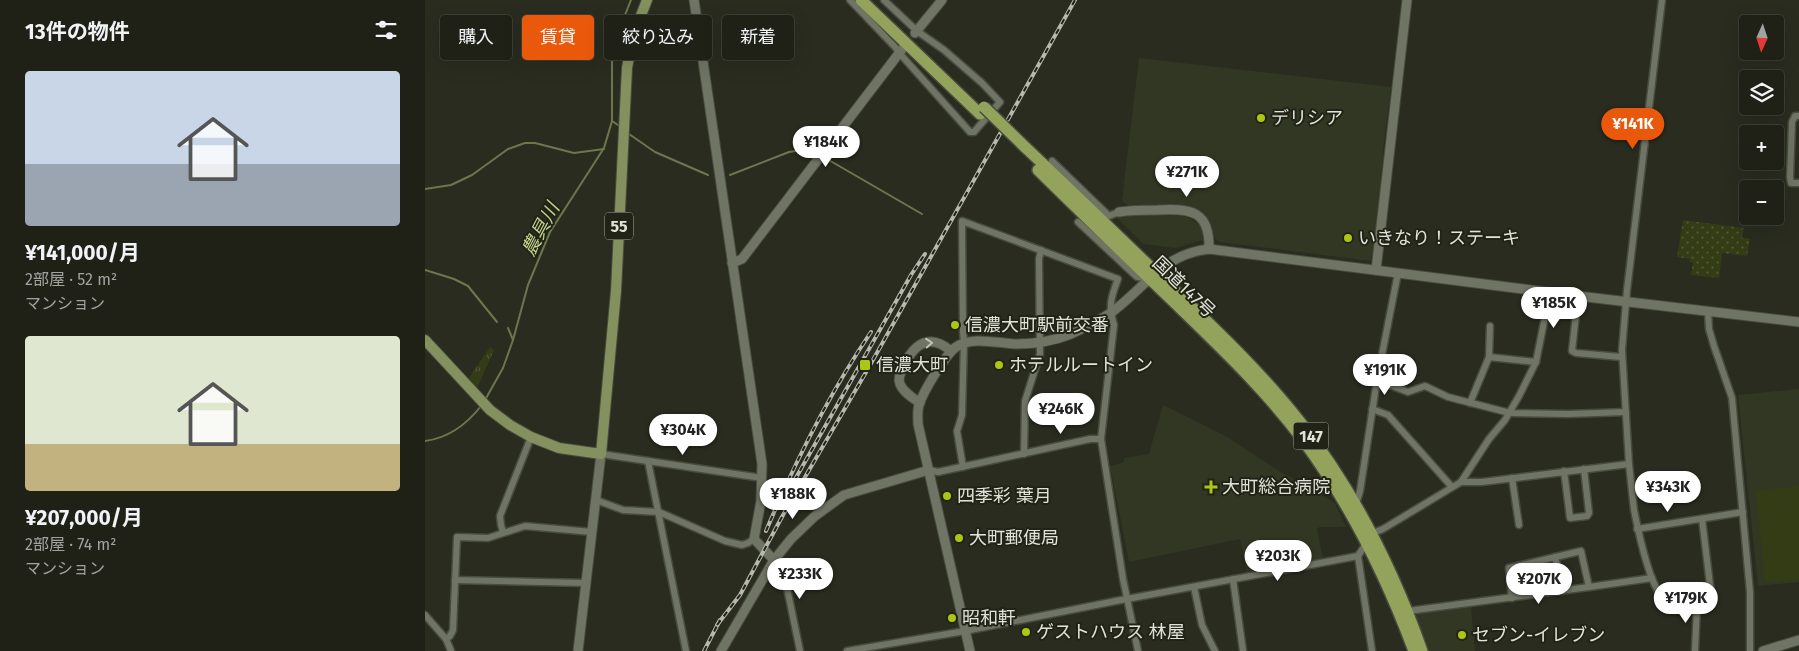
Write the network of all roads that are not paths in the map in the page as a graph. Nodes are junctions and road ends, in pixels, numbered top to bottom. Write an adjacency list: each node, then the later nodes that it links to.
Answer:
1 (647, 0): 46 (main road, 55)
2 (694, 0): 20 (street)
3 (850, 0): 11 (street)
4 (861, 0): 12 (highway, 国道147号 / 147)
5 (872, 0): 12 (highway, 国道147号 / 147)
6 (884, 0): 10 (street)
7 (942, 0): 10 (street)
8 (1407, 0): 21 (street)
9 (1662, 0): 26 (street)
10 (916, 32): 11 (street)
11 (901, 50): 20 (street)
12 (982, 111): 23 (highway, 国道147号 / 147)
13 (1799, 116): 15 (street)
14 (1052, 161): 16 (street)
15 (1799, 183)
16 (1119, 212): 18 (street)
17 (1078, 222): 23 (street)
18 (1209, 249): 21 (street); 23 (street)
19 (1041, 250): 28 (street); 32 (street); 33 (street)
20 (732, 263): 54 (street)
21 (1375, 270): 22 (street)
22 (1398, 273): 24 (street); 38 (street)
23 (1152, 275): 28 (street); 59 (highway, 国道147号 / 147)
24 (1550, 292): 25 (street); 37 (street)
25 (1578, 296): 26 (street); 36 (street)
26 (1626, 301): 27 (street); 36 (street)
27 (1708, 312): 29 (street); 61 (street)
28 (1110, 313): 33 (street); 45 (street)
29 (1799, 322)
30 (1490, 326): 35 (street)
31 (425, 340): 44 (main road)
32 (964, 342): 33 (street); 34 (street); 50 (street)
33 (1041, 342): 47 (street)
34 (951, 351): 39 (street); 39 (street, one-way to 34)
35 (1489, 357): 37 (street); 40 (street)
36 (1621, 357): 43 (street)
37 (1536, 362): 42 (street)
38 (1377, 380): 40 (street); 41 (street)
39 (920, 403): 52 (street)
40 (1471, 403): 42 (street)
41 (1373, 409): 57 (street); 59 (street)
42 (1510, 412): 43 (street); 56 (street)
43 (1626, 412): 49 (street)
44 (531, 437): 46 (main road); 65 (street)
45 (1101, 440): 47 (street); 81 (street)
46 (601, 454): 48 (street); 58 (street)
47 (1024, 454): 50 (street)
48 (648, 461): 54 (street); 60 (street)
49 (1629, 464): 51 (street); 64 (street)
50 (963, 467): 52 (street)
51 (1584, 469): 53 (street); 53 (street)
52 (929, 470): 71 (street); 84 (street)
53 (1564, 471): 55 (street)
54 (762, 478): 68 (street)
55 (1513, 478): 56 (street); 63 (street)
56 (1461, 482): 57 (street)
57 (1452, 487): 67 (street)
58 (596, 500): 60 (street); 66 (street)
59 (1352, 507): 67 (highway, 国道147号 / 147)
60 (659, 512): 68 (street); 90 (street)
61 (1743, 512): 62 (street); 102 (street)
62 (1702, 519): 64 (street); 79 (street)
63 (1519, 525)
64 (1637, 528): 72 (street)
65 (503, 532): 66 (street); 74 (street)
66 (592, 532): 75 (street)
67 (1370, 538): 69 (street); 82 (highway, 国道147号 / 147); 99 (highway, 国道147号 / 147)
68 (754, 539): 71 (street)
69 (1358, 556): 73 (street); 98 (street)
70 (1555, 557): 77 (street); 78 (street); 80 (street)
71 (774, 560): 91 (street); 92 (street)
72 (1651, 578): 77 (street); 79 (street)
73 (1233, 579): 76 (street); 97 (street)
74 (455, 580): 75 (street); 85 (street)
75 (586, 583): 89 (street)
76 (1194, 586): 81 (street); 96 (street)
77 (1589, 588): 78 (street)
78 (1563, 591): 80 (street)
79 (1693, 594): 101 (street)
80 (1512, 598): 82 (street)
81 (1127, 599): 84 (street); 95 (street)
82 (1408, 611): 100 (highway, 国道147号 / 147)
83 (425, 615): 85 (street)
84 (965, 631): 87 (street); 94 (street)
85 (446, 640): 88 (street)
86 (1799, 640): 103 (street)
87 (861, 650): 93 (street)
88 (451, 651)
89 (578, 651)
90 (686, 651)
91 (721, 651)
92 (800, 651)
93 (847, 651)
94 (970, 651)
95 (1138, 651)
96 (1215, 651)
97 (1243, 651)
98 (1372, 651)
99 (1414, 651)
100 (1422, 651)
101 (1695, 651)
102 (1750, 651)
103 (1763, 651)

